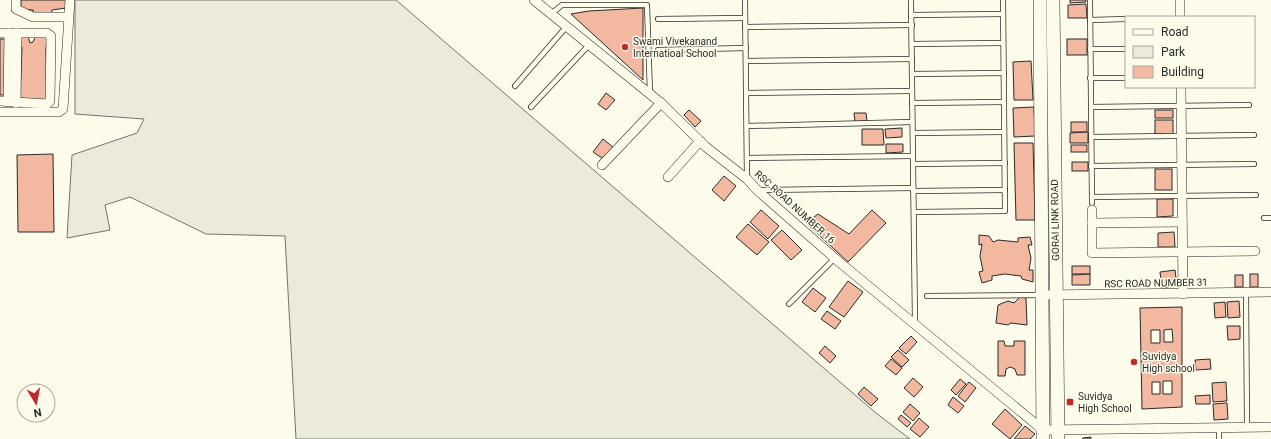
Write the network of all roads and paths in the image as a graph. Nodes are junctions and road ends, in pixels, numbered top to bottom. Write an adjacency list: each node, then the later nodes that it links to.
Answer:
1 (16, 0): 17 (street)
2 (70, 0): 17 (street)
3 (534, 0): 13 (street, RSC ROAD NUMBER 16)
4 (559, 0): 12 (lane)
5 (745, 0): 18 (lane)
6 (911, 0): 15 (lane)
7 (1003, 0): 14 (lane)
8 (1040, 0): 89 (main road, GORAI LINK ROAD)
9 (1053, 0): 90 (main road, GORAI LINK ROAD)
10 (1090, 0): 21 (lane)
11 (1180, 0): 16 (street)
12 (562, 5): 13 (lane); 43 (lane)
13 (551, 14): 22 (street, RSC ROAD NUMBER 16)
14 (1003, 14): 15 (lane); 26 (lane)
15 (911, 15): 23 (lane)
16 (1180, 16)
17 (68, 17): 46 (street)
18 (746, 18): 20 (lane); 24 (lane)
19 (1125, 19): 21 (lane)
20 (658, 20)
21 (1090, 20): 30 (lane)
22 (567, 26): 28 (street, RSC ROAD NUMBER 16); 39 (lane)
23 (912, 26): 24 (lane); 27 (lane)
24 (745, 28): 29 (lane)
25 (9, 33): 46 (street); 46 (street)
26 (1003, 43): 27 (lane); 35 (lane)
27 (912, 44): 33 (lane)
28 (589, 45): 43 (street, RSC ROAD NUMBER 16); 50 (lane)
29 (746, 48): 32 (lane); 34 (lane)
30 (1090, 49): 31 (lane); 37 (lane)
31 (1125, 49)
32 (658, 50)
33 (912, 59): 34 (lane); 36 (lane)
34 (746, 61): 42 (lane)
35 (1004, 73): 36 (lane); 44 (lane)
36 (912, 74): 41 (lane)
37 (1090, 78): 38 (lane); 51 (lane)
38 (1125, 78)
39 (515, 86)
40 (1181, 88): 49 (street)
41 (912, 91): 42 (lane); 45 (lane)
42 (746, 93): 54 (lane)
43 (650, 94): 47 (street, RSC ROAD NUMBER 16)
44 (1004, 102): 45 (lane); 55 (lane)
45 (912, 103): 53 (lane)
46 (10, 104): 52 (street)
47 (661, 104): 60 (street, RSC ROAD NUMBER 16); 66 (street)
48 (1249, 105): 49 (lane)
49 (1181, 106): 51 (lane); 58 (street)
50 (531, 107)
51 (1091, 107): 59 (lane)
52 (0, 112)
53 (912, 122): 54 (lane); 56 (lane)
54 (746, 126): 62 (lane)
55 (1004, 132): 56 (lane); 63 (lane)
56 (913, 133): 61 (lane)
57 (1254, 135): 58 (lane)
58 (1181, 136): 59 (lane); 67 (street)
59 (1091, 137): 68 (lane)
60 (700, 141): 69 (street); 70 (street, RSC ROAD NUMBER 16)
61 (913, 156): 62 (lane); 64 (lane)
62 (747, 158): 70 (lane)
63 (1004, 162): 64 (lane); 73 (lane)
64 (913, 164): 72 (lane)
65 (1254, 164): 67 (lane)
66 (602, 165)
67 (1182, 165): 68 (lane); 75 (street)
68 (1091, 166): 76 (lane)
69 (668, 177)
70 (747, 178): 71 (street, RSC ROAD NUMBER 16)
71 (757, 190): 72 (lane); 85 (street, RSC ROAD NUMBER 16)
72 (913, 190): 73 (lane); 78 (lane)
73 (1005, 190): 78 (lane)
74 (1256, 195): 75 (lane)
75 (1182, 196): 76 (lane); 81 (street)
76 (1092, 197): 77 (lane)
77 (1092, 206): 82 (street)
78 (914, 212): 93 (lane)
79 (1264, 218): 80 (lane)
80 (1271, 218)
81 (1182, 222): 82 (street); 84 (street)
82 (1092, 223): 84 (street)
83 (1255, 251): 84 (street)
84 (1182, 252): 88 (street)
85 (835, 258): 92 (lane); 93 (street, RSC ROAD NUMBER 16)
86 (1271, 292): 87 (street, RSC ROAD NUMBER 31)
87 (1246, 293): 88 (street, RSC ROAD NUMBER 31); 95 (lane)
88 (1183, 294): 90 (street, RSC ROAD NUMBER 31)
89 (1041, 295): 90 (street, RSC ROAD NUMBER 31); 91 (lane); 97 (main road, GORAI LINK ROAD)
90 (1056, 295): 98 (main road, GORAI LINK ROAD)
91 (927, 296)
92 (789, 304)
93 (915, 322): 97 (street, RSC ROAD NUMBER 16)
94 (1219, 427): 95 (street); 98 (street); 99 (lane)
95 (1247, 427): 96 (street)
96 (1271, 427)
97 (1043, 434): 98 (street)
98 (1058, 434)
99 (1219, 439)

